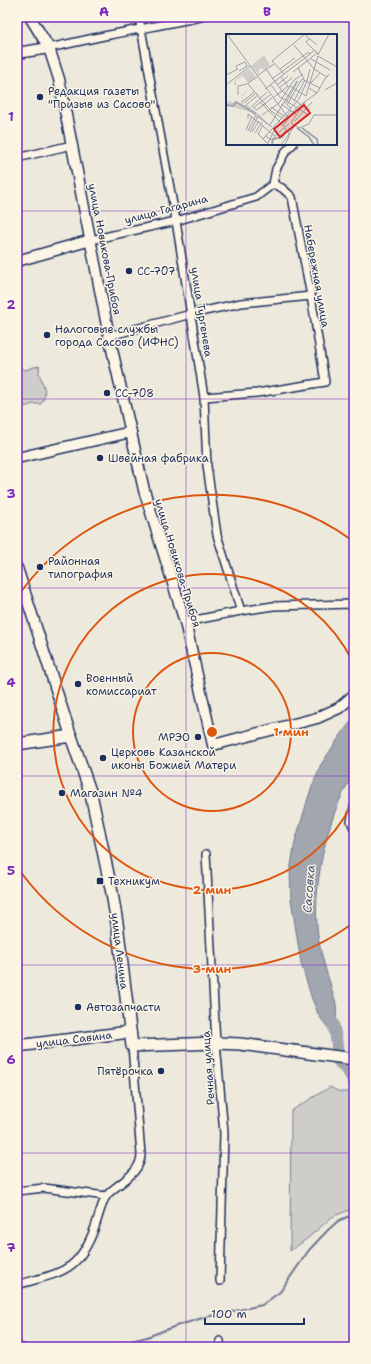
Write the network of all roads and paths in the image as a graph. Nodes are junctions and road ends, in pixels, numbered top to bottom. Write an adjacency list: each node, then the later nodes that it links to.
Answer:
1 (30, 17): 5 (street, улица Новикова-Прибоя)
2 (139, 17): 4 (street, улица Тургенева)
3 (202, 17): 4 (street)
4 (141, 29): 5 (street); 11 (street, улица Тургенева)
5 (49, 48): 6 (street); 7 (street, улица Новикова-Прибоя)
6 (17, 53)
7 (72, 145): 9 (street); 12 (street, улица Новикова-Прибоя)
8 (291, 145): 10 (street)
9 (17, 158)
10 (272, 184): 11 (street, улица Гагарина); 14 (street, Набережная улица)
11 (176, 221): 12 (street, улица Гагарина); 15 (street, улица Тургенева)
12 (91, 240): 13 (street, улица Гагарина); 16 (street, улица Новикова-Прибоя)
13 (17, 261)
14 (311, 296): 15 (street); 17 (street, Набережная улица)
15 (191, 314): 16 (street); 17 (street, улица Тургенева)
16 (109, 336): 18 (street, улица Новикова-Прибоя)
17 (204, 397): 22 (street, улица Тургенева)
18 (131, 432): 19 (street); 23 (street, улица Новикова-Прибоя)
19 (17, 458)
20 (17, 568): 25 (street, улица Ленина)
21 (354, 604): 22 (street)
22 (240, 611): 23 (street)
23 (185, 622): 24 (street, улица Новикова-Прибоя)
24 (354, 695)
25 (71, 736): 26 (main road); 30 (main road, улица Ленина)
26 (17, 744)
27 (354, 808): 28 (street)
28 (354, 828)
29 (206, 854): 31 (street, Речная улица)
30 (130, 1032): 32 (main road, улица Савина); 33 (main road, улица Ленина)
31 (216, 1043): 33 (main road); 34 (main road); 37 (street, Речная улица)
32 (17, 1046)
33 (132, 1046): 36 (street, улица Ленина)
34 (354, 1060)
35 (17, 1191): 36 (street)
36 (106, 1196): 38 (street, улица Ленина)
37 (220, 1281)
38 (17, 1285)

